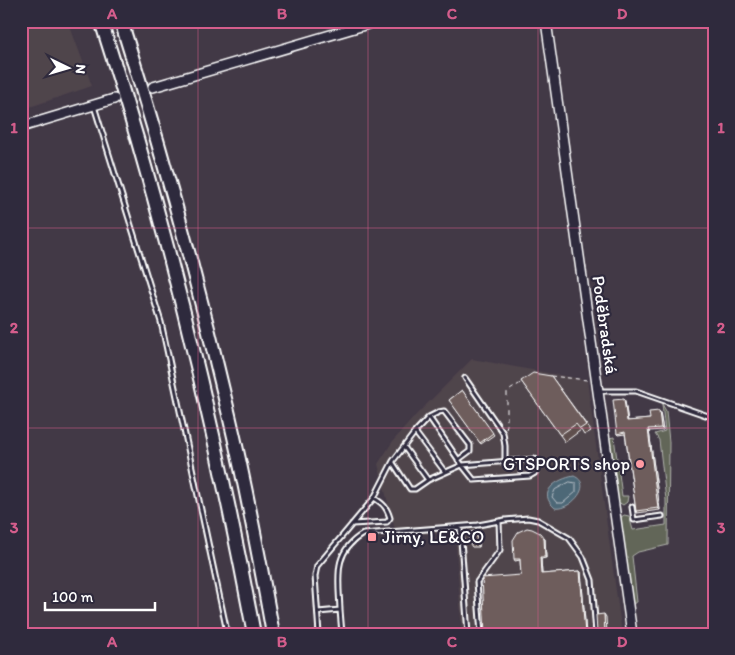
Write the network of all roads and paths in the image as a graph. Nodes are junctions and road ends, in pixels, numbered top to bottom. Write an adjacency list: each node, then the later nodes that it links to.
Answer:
1 (101, 21): 33 (highway)
2 (121, 21): 34 (highway)
3 (378, 21): 5 (main road)
4 (546, 21): 12 (main road, Poděbradská)
5 (152, 87)
6 (114, 99): 7 (main road)
7 (94, 105): 8 (main road); 32 (lane)
8 (21, 127)
9 (551, 376): 12 (path)
10 (465, 378): 16 (lane)
11 (527, 378): 16 (path)
12 (598, 392): 14 (lane); 40 (main road, Poděbradská)
13 (429, 417): 15 (lane); 18 (lane); 18 (lane)
14 (714, 418)
15 (415, 432): 17 (lane); 22 (lane)
16 (503, 433): 20 (lane)
17 (404, 447): 19 (lane); 23 (lane)
18 (458, 460): 21 (lane)
19 (393, 461): 23 (lane); 24 (lane)
20 (505, 461): 21 (lane); 21 (lane)
21 (462, 466): 22 (lane)
22 (445, 472): 23 (lane)
23 (428, 480)
24 (374, 498): 28 (lane); 28 (lane)
25 (632, 507): 26 (lane)
26 (662, 516)
27 (499, 521): 29 (lane); 38 (lane); 39 (lane)
28 (351, 524): 31 (lane)
29 (460, 527): 30 (lane); 37 (lane)
30 (340, 610): 31 (lane); 36 (lane)
31 (318, 612): 35 (lane)
32 (226, 634)
33 (254, 634)
34 (273, 634)
35 (319, 634)
36 (342, 634)
37 (468, 634)
38 (481, 634)
39 (596, 634)
40 (632, 634)

